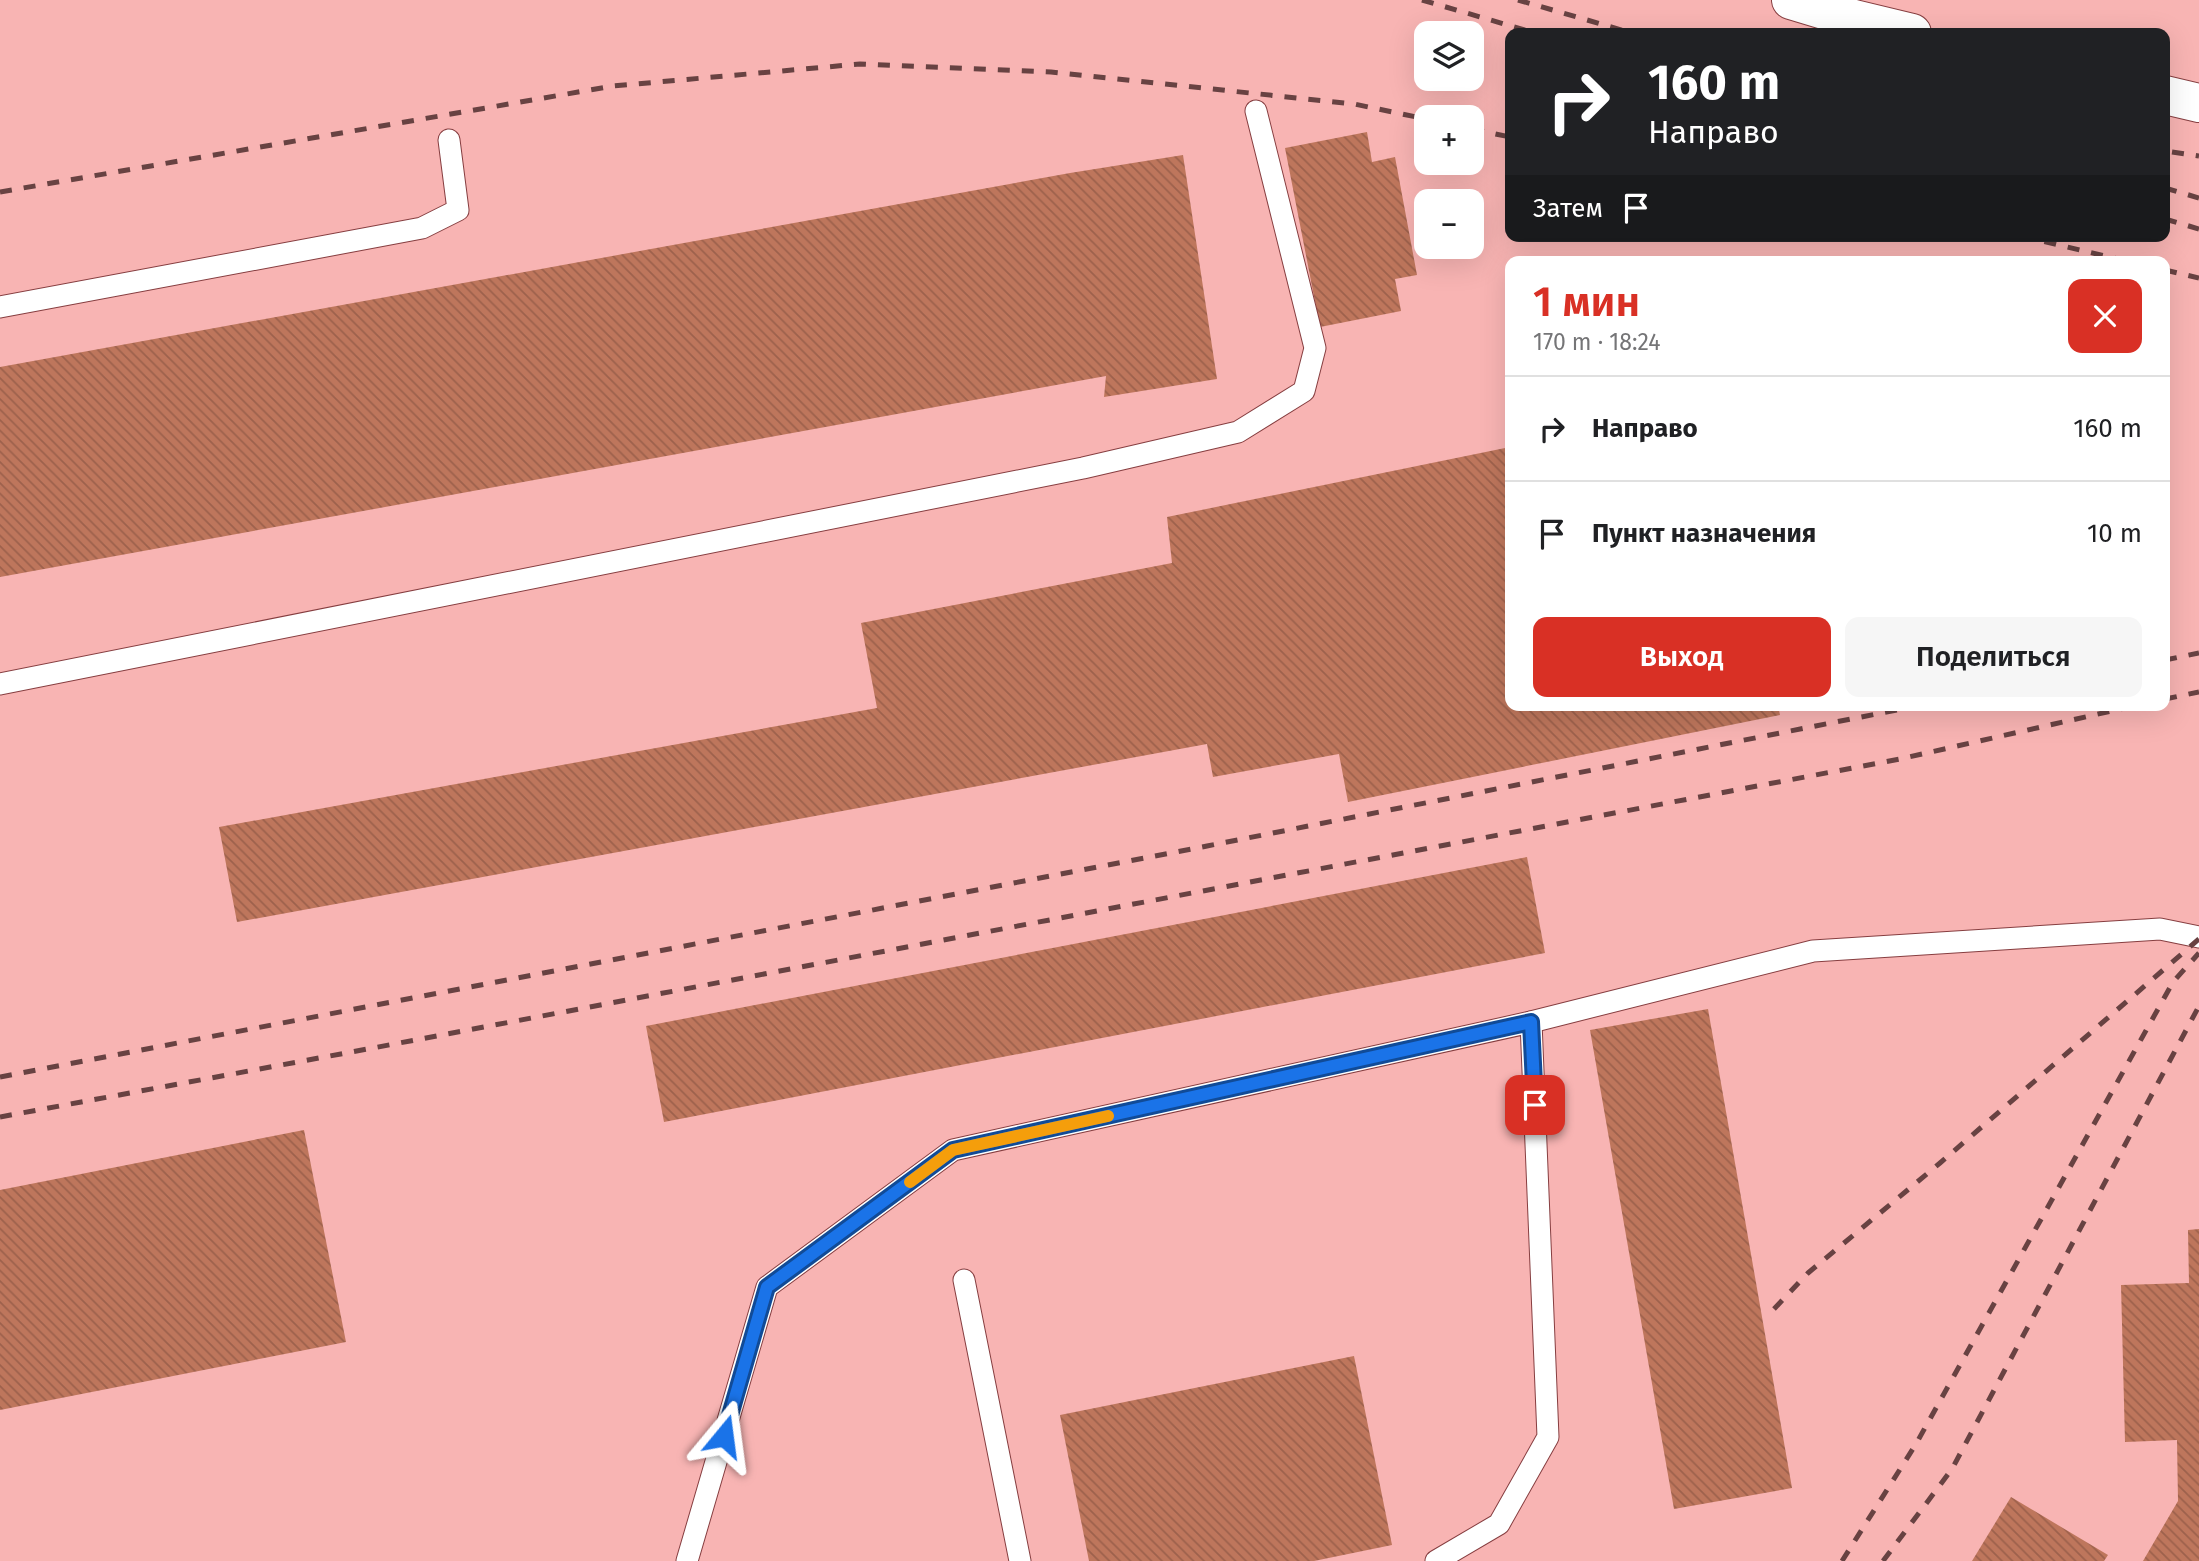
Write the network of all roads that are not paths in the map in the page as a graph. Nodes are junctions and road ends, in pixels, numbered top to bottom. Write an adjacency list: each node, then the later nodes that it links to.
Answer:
1 (1791, 0): 2 (street)
2 (1891, 28)
3 (2170, 95): 4 (street)
4 (2199, 103)
5 (1256, 111): 8 (lane)
6 (449, 140): 7 (lane)
7 (0, 307)
8 (0, 684)
9 (2199, 937): 10 (lane)
10 (1531, 1022): 12 (lane); 14 (lane)
11 (964, 1280): 13 (lane)
12 (687, 1561)
13 (1020, 1561)
14 (1436, 1561)

